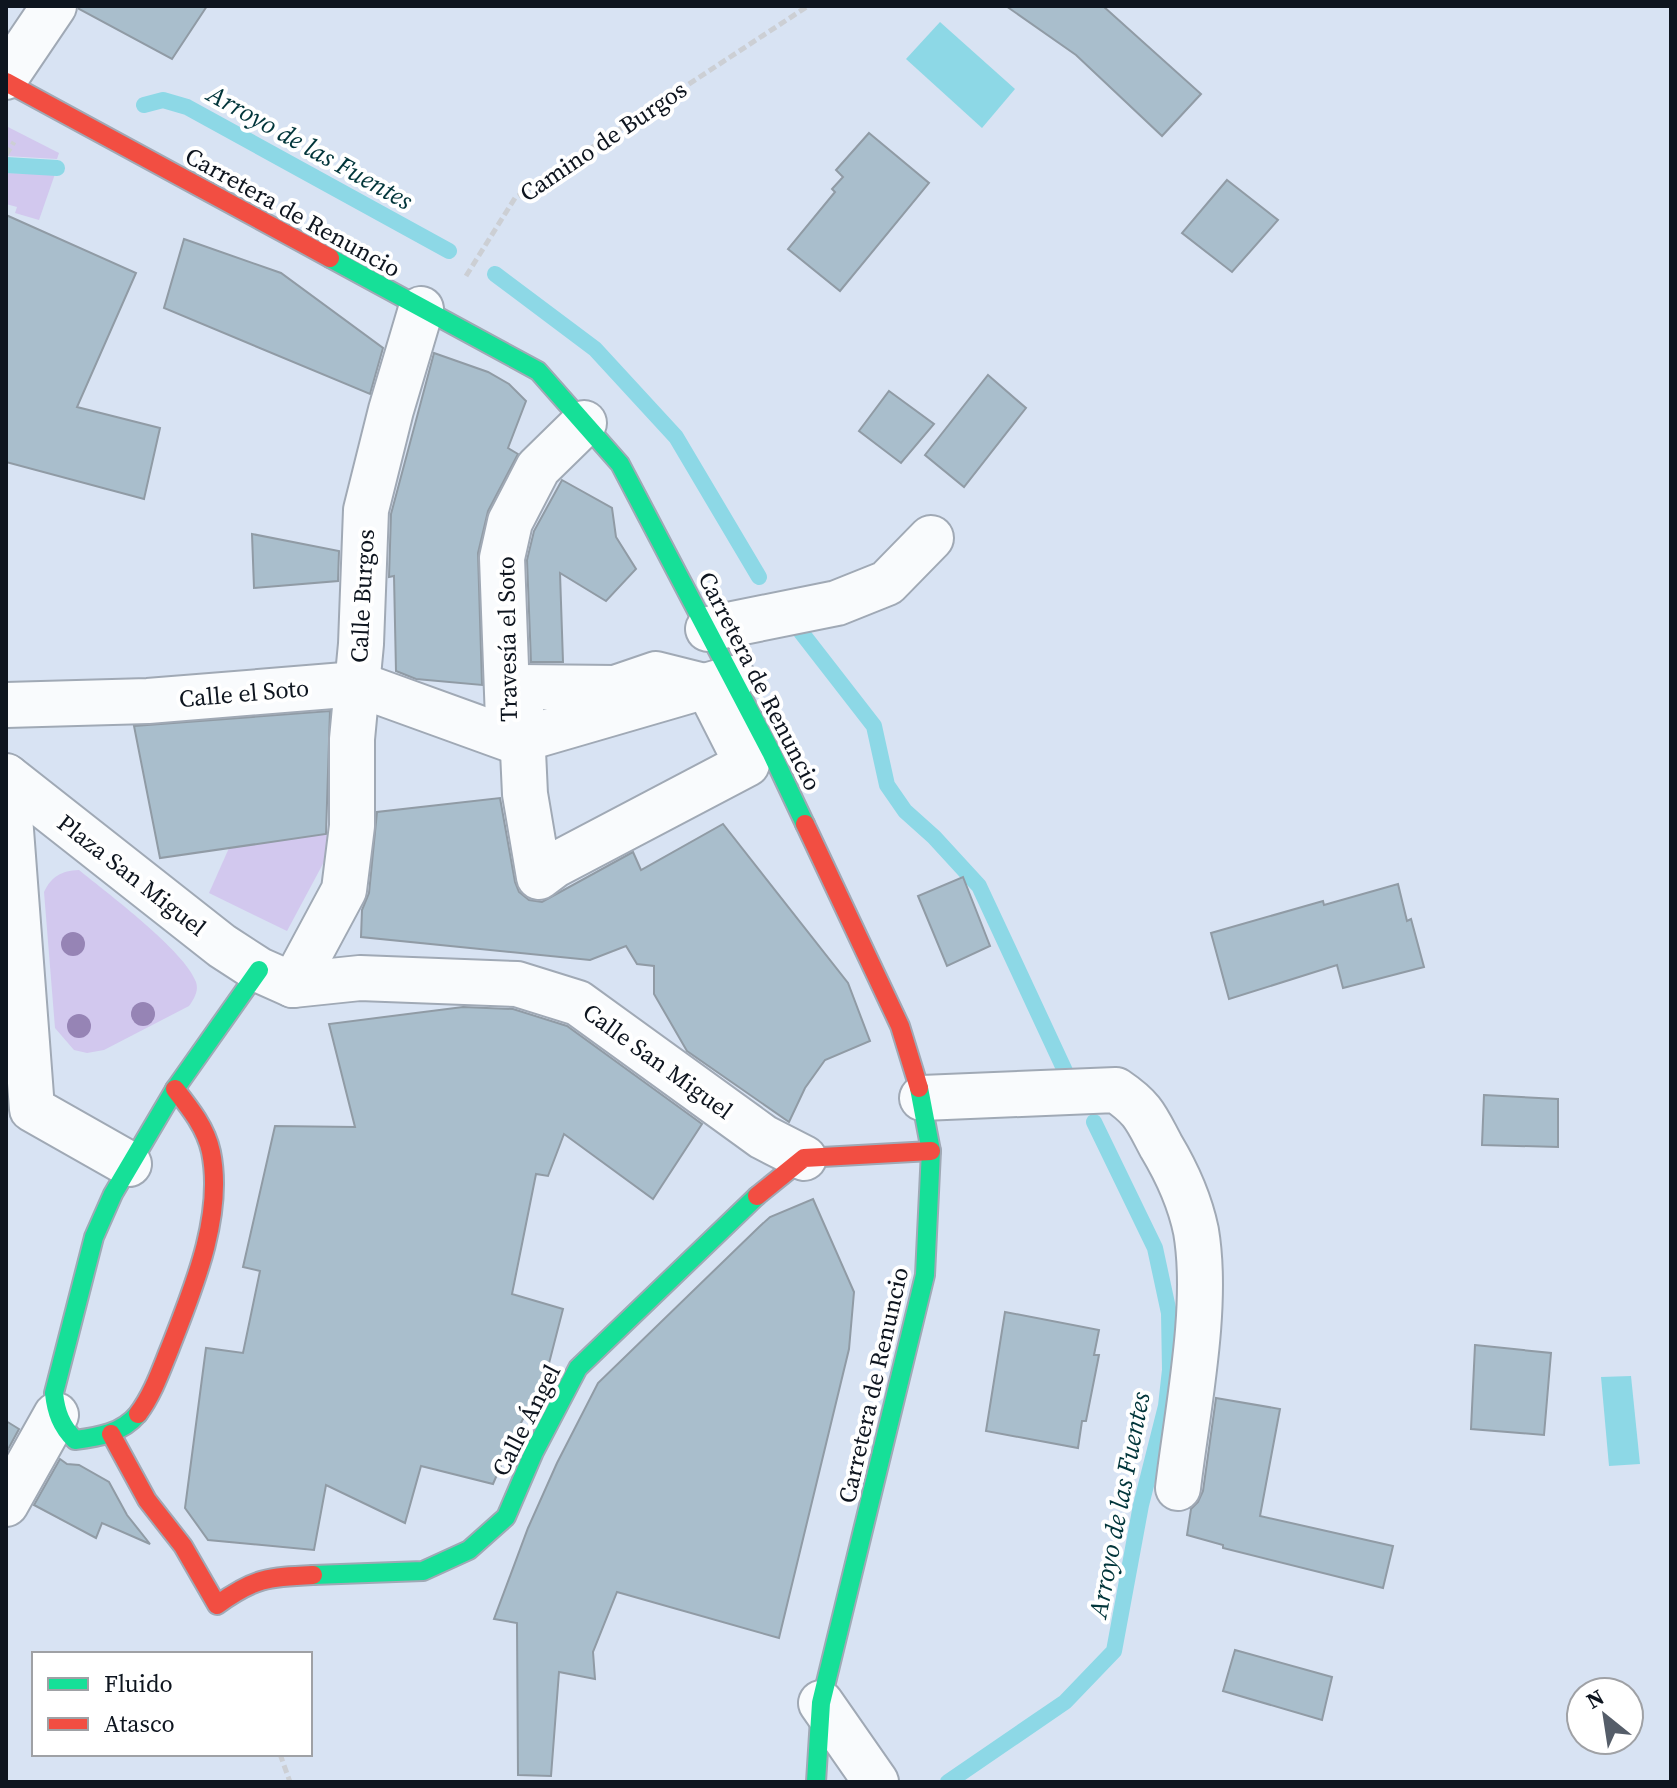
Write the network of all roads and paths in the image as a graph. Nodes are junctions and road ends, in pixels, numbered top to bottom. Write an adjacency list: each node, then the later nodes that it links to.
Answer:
1 (54, 6): 3 (street)
2 (808, 6): 4 (path, Camino de Burgos)
3 (6, 80): 4 (street, Carretera de Renuncio)
4 (431, 313): 5 (street, Carretera de Renuncio); 9 (street, Calle Burgos)
5 (584, 423): 7 (street, Carretera de Renuncio); 11 (street, Travesía el Soto)
6 (931, 538): 7 (street)
7 (708, 629): 8 (street, Carretera de Renuncio)
8 (721, 682): 11 (street); 11 (street); 15 (street, Carretera de Renuncio)
9 (357, 684): 10 (street, Calle el Soto); 11 (street, Calle el Soto); 13 (street, Calle Burgos)
10 (6, 705)
11 (515, 738)
12 (6, 777): 13 (street, Plaza San Miguel); 16 (street, Plaza San Miguel)
13 (276, 978): 14 (street); 18 (street, Calle San Miguel)
14 (175, 1089): 19 (street); 21 (street)
15 (922, 1098): 17 (street, Carretera de Renuncio); 22 (street)
16 (19, 1118): 19 (street, Plaza San Miguel)
17 (931, 1151): 18 (street); 24 (street, Carretera de Renuncio)
18 (804, 1158): 21 (street, Calle Ángel)
19 (129, 1164): 20 (street)
20 (56, 1415): 21 (street); 23 (street)
21 (111, 1434)
22 (1178, 1488)
23 (6, 1504)
24 (821, 1703): 27 (street, Carretera de Renuncio); 28 (street)
25 (281, 1756): 26 (path)
26 (290, 1782)
27 (816, 1782)
28 (876, 1782)

